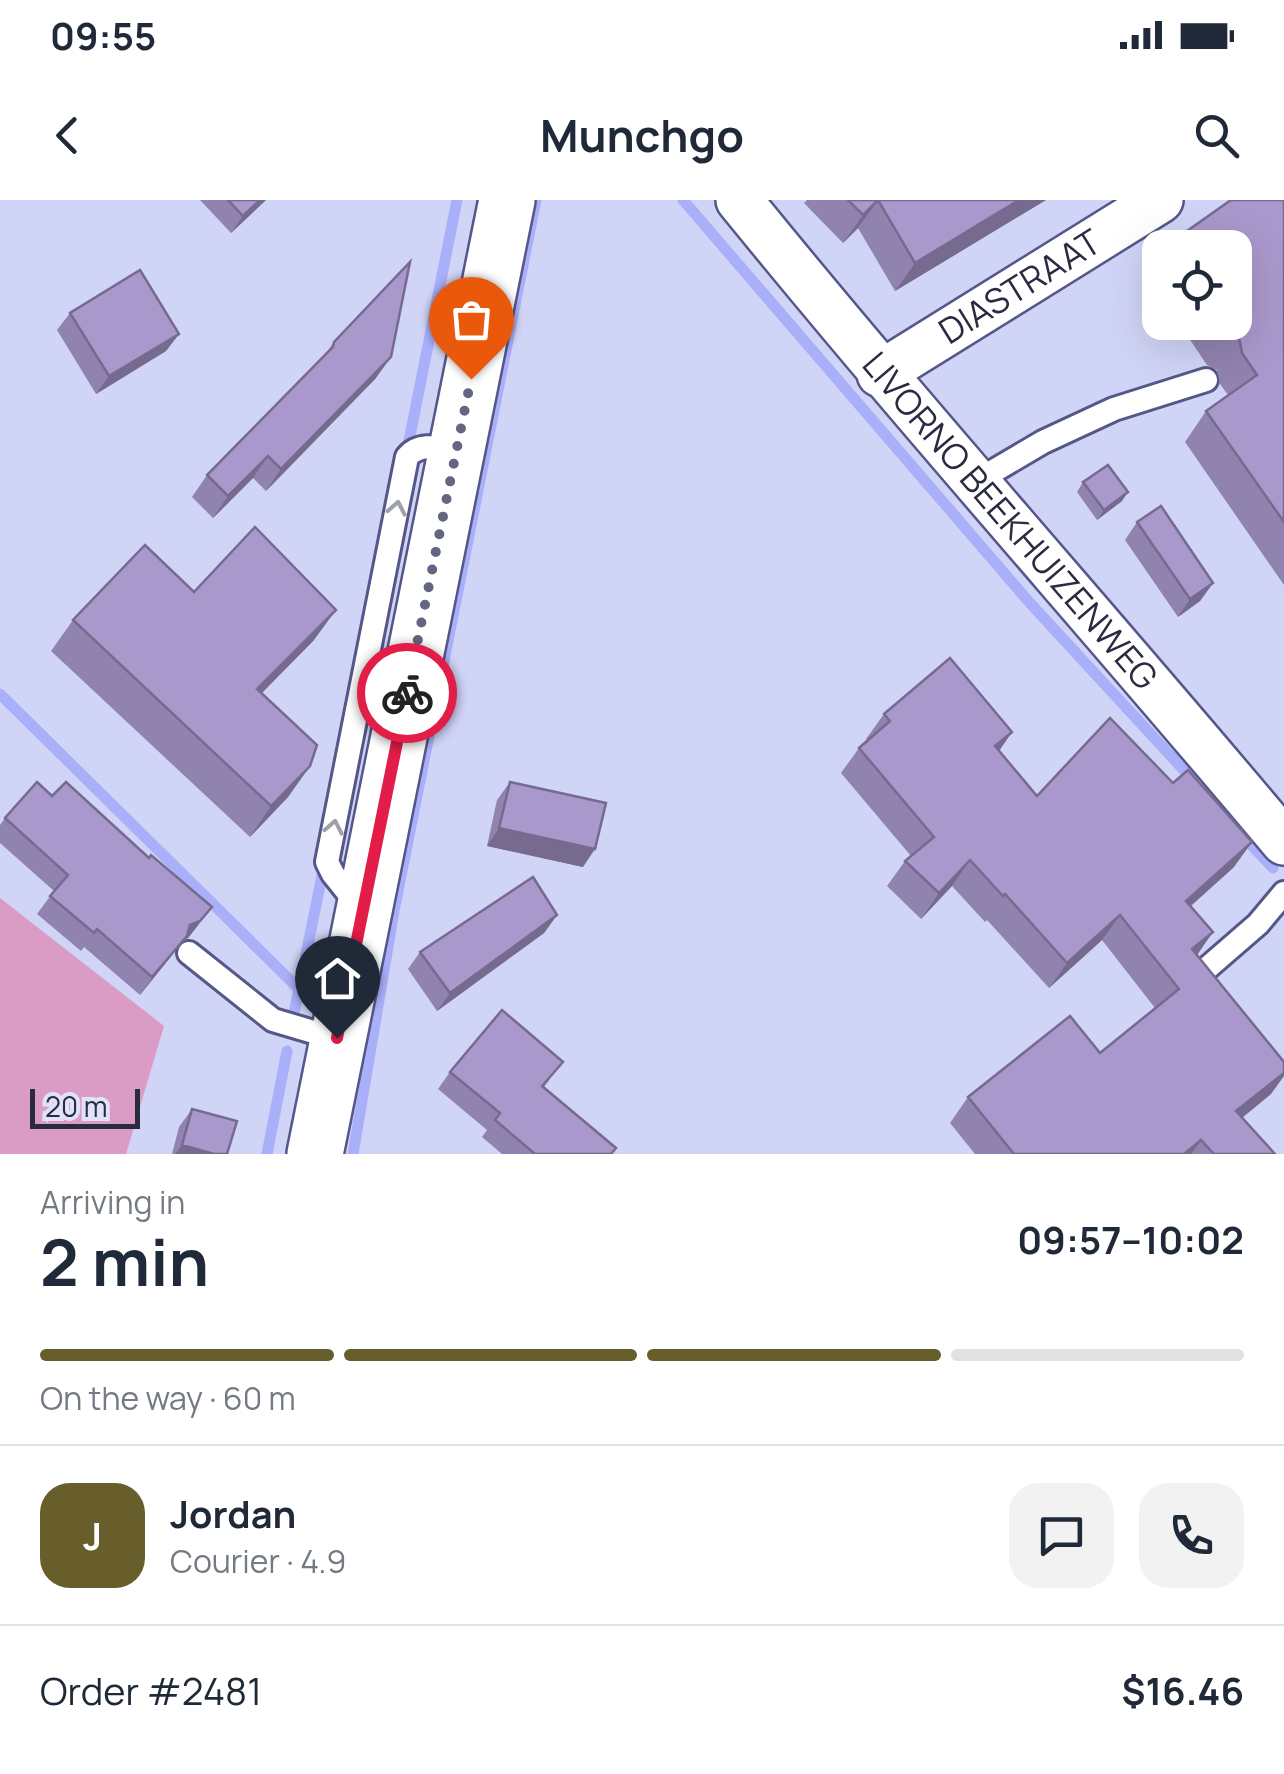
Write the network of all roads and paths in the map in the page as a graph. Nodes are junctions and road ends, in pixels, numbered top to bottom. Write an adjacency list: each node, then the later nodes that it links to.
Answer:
1 (507, 200): 11 (street)
2 (739, 200): 4 (street, LIVORNO BEEKHUIZENWEG)
3 (1160, 200): 4 (street, DIASTRAAT)
4 (880, 374): 6 (street, LIVORNO BEEKHUIZENWEG)
5 (1206, 380): 6 (lane)
6 (975, 482): 7 (street, LIVORNO BEEKHUIZENWEG)
7 (1284, 842)
8 (1284, 893): 10 (lane)
9 (189, 953): 11 (lane)
10 (1198, 976)
11 (337, 1038): 12 (street)
12 (315, 1154)

